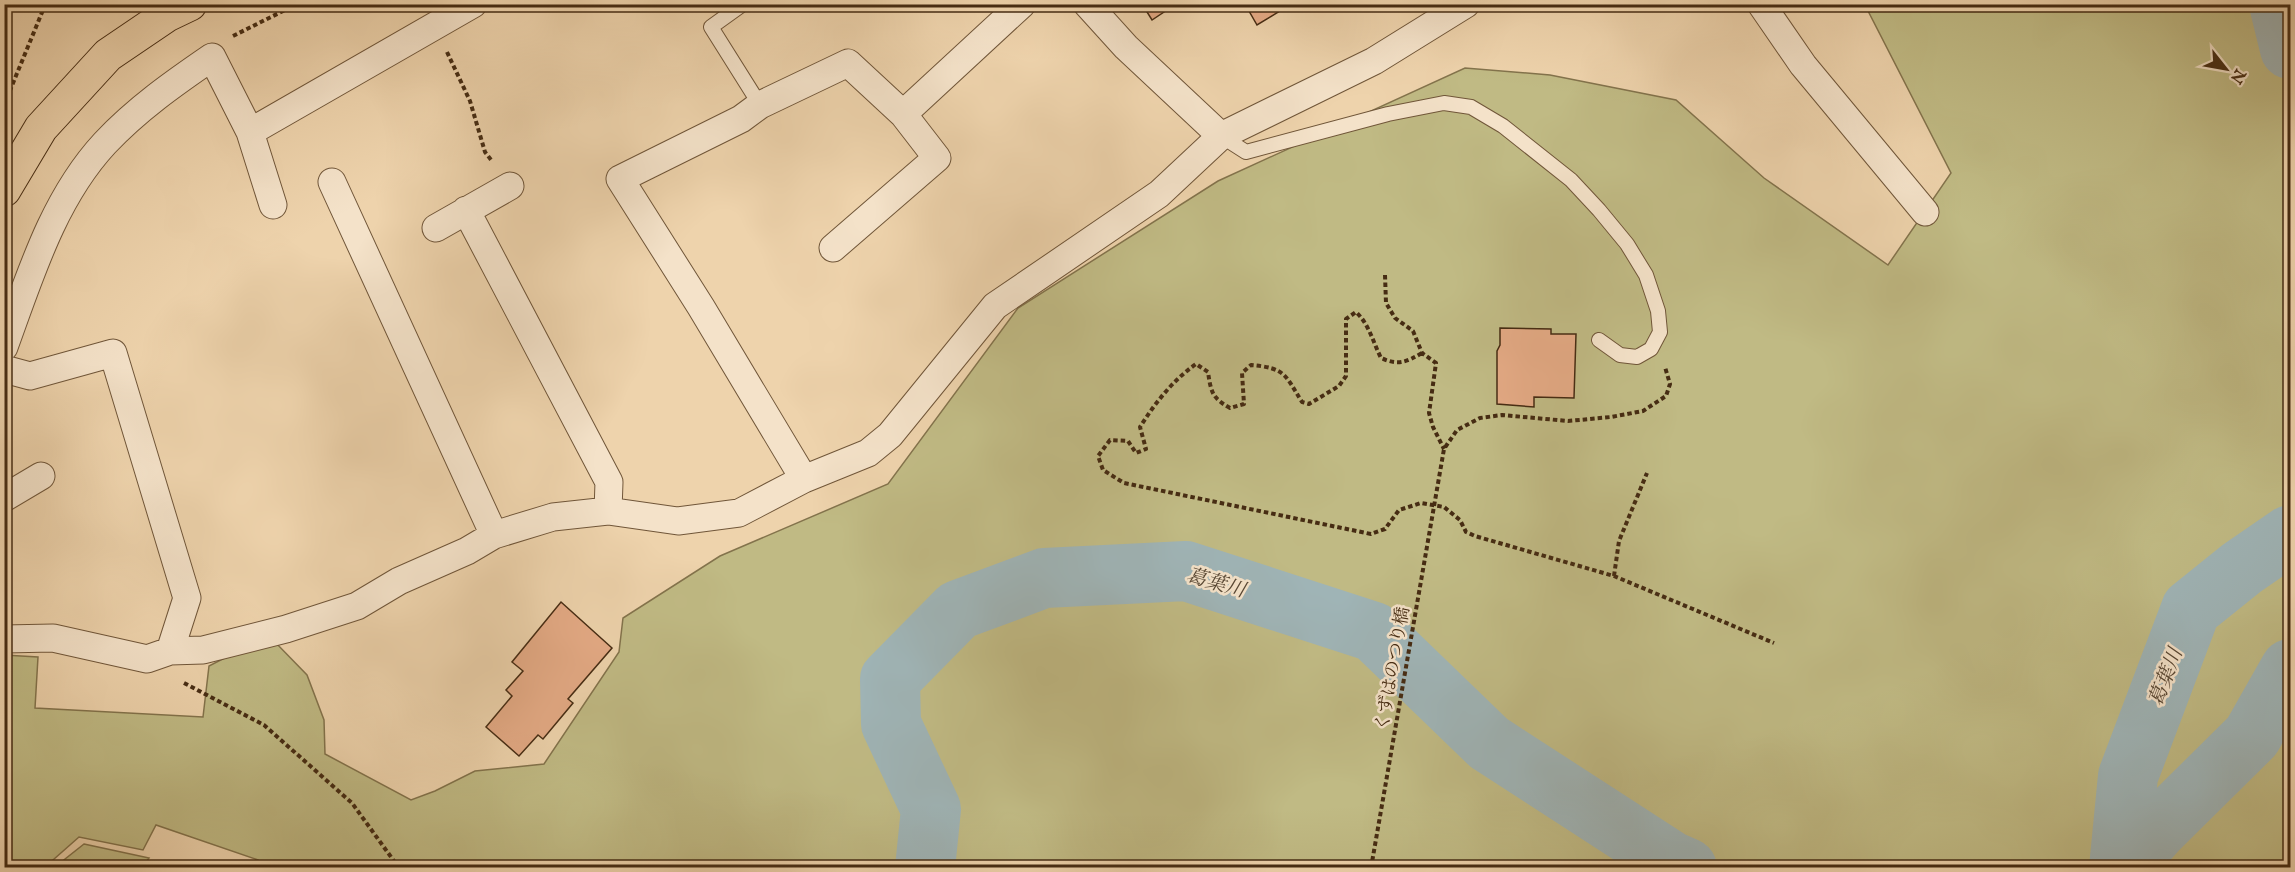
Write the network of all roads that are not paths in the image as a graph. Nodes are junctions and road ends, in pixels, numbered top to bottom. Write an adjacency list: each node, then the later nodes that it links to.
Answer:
1 (190, 4): 14 (highway)
2 (473, 4): 10 (street)
3 (743, 4): 8 (lane)
4 (1022, 4): 9 (street)
5 (1087, 4): 11 (street)
6 (1466, 4): 11 (street)
7 (1761, 4): 17 (street)
8 (760, 105): 9 (street); 24 (street)
9 (903, 114): 19 (street)
10 (250, 132): 15 (street); 21 (street)
11 (1221, 136): 20 (lane); 24 (street)
12 (332, 182): 27 (street)
13 (510, 186): 16 (street)
14 (4, 190)
15 (273, 206)
16 (466, 210): 18 (street); 26 (street)
17 (1925, 212)
18 (436, 228)
19 (833, 248)
20 (1599, 340)
21 (4, 347)
22 (4, 369): 29 (street)
23 (41, 476): 25 (street)
24 (804, 479): 26 (street)
25 (4, 498)
26 (608, 511): 27 (street)
27 (494, 535): 29 (street)
28 (4, 639): 29 (street)
29 (170, 651)

